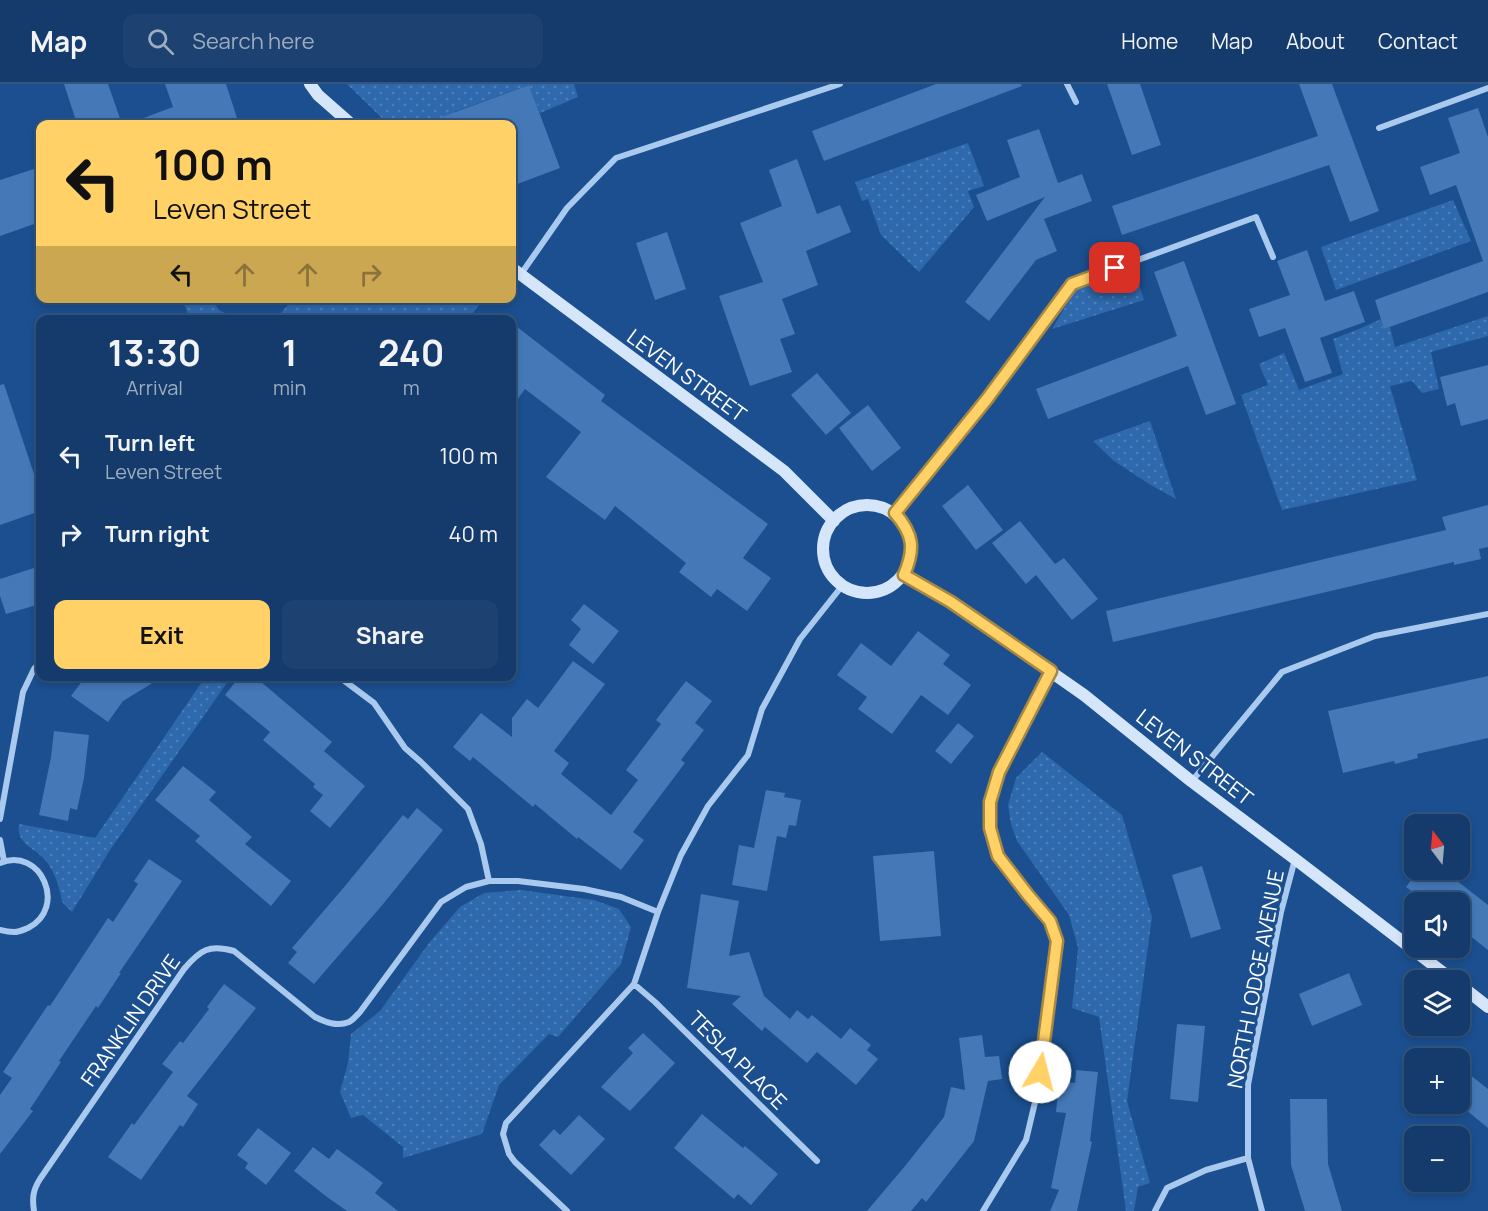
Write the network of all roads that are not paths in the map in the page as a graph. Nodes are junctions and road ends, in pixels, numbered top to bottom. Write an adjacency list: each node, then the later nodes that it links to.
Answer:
1 (310, 84): 6 (street)
2 (840, 84): 9 (street)
3 (1067, 84): 5 (street)
4 (1488, 88): 7 (street)
5 (1076, 102)
6 (346, 120)
7 (1379, 128)
8 (1273, 257): 10 (street)
9 (516, 272): 11 (street, LEVEN STREET)
10 (895, 513): 11 (street); 12 (street)
11 (834, 521): 13 (street)
12 (904, 575): 13 (street); 16 (street, LEVEN STREET)
13 (842, 586): 24 (street)
14 (1488, 614): 18 (street)
15 (36, 667): 19 (street)
16 (1051, 671): 18 (street, LEVEN STREET); 34 (street)
17 (345, 681): 23 (street)
18 (1191, 781): 21 (street, LEVEN STREET)
19 (0, 819)
20 (0, 840): 22 (street)
21 (1295, 859): 26 (street, LEVEN STREET); 30 (street, NORTH LODGE AVENUE)
22 (2, 862): 25 (street)
23 (489, 881): 24 (street, FRANKLIN DRIVE); 32 (street, FRANKLIN DRIVE)
24 (658, 912): 27 (street)
25 (0, 930)
26 (1440, 970)
27 (634, 984): 31 (street, TESLA PLACE); 33 (street)
28 (1470, 993): 29 (street)
29 (1488, 1007)
30 (1248, 1158): 35 (street); 36 (street, NORTH LODGE AVENUE)
31 (817, 1161)
32 (34, 1211)
33 (567, 1211)
34 (983, 1211)
35 (1155, 1211)
36 (1262, 1211)

